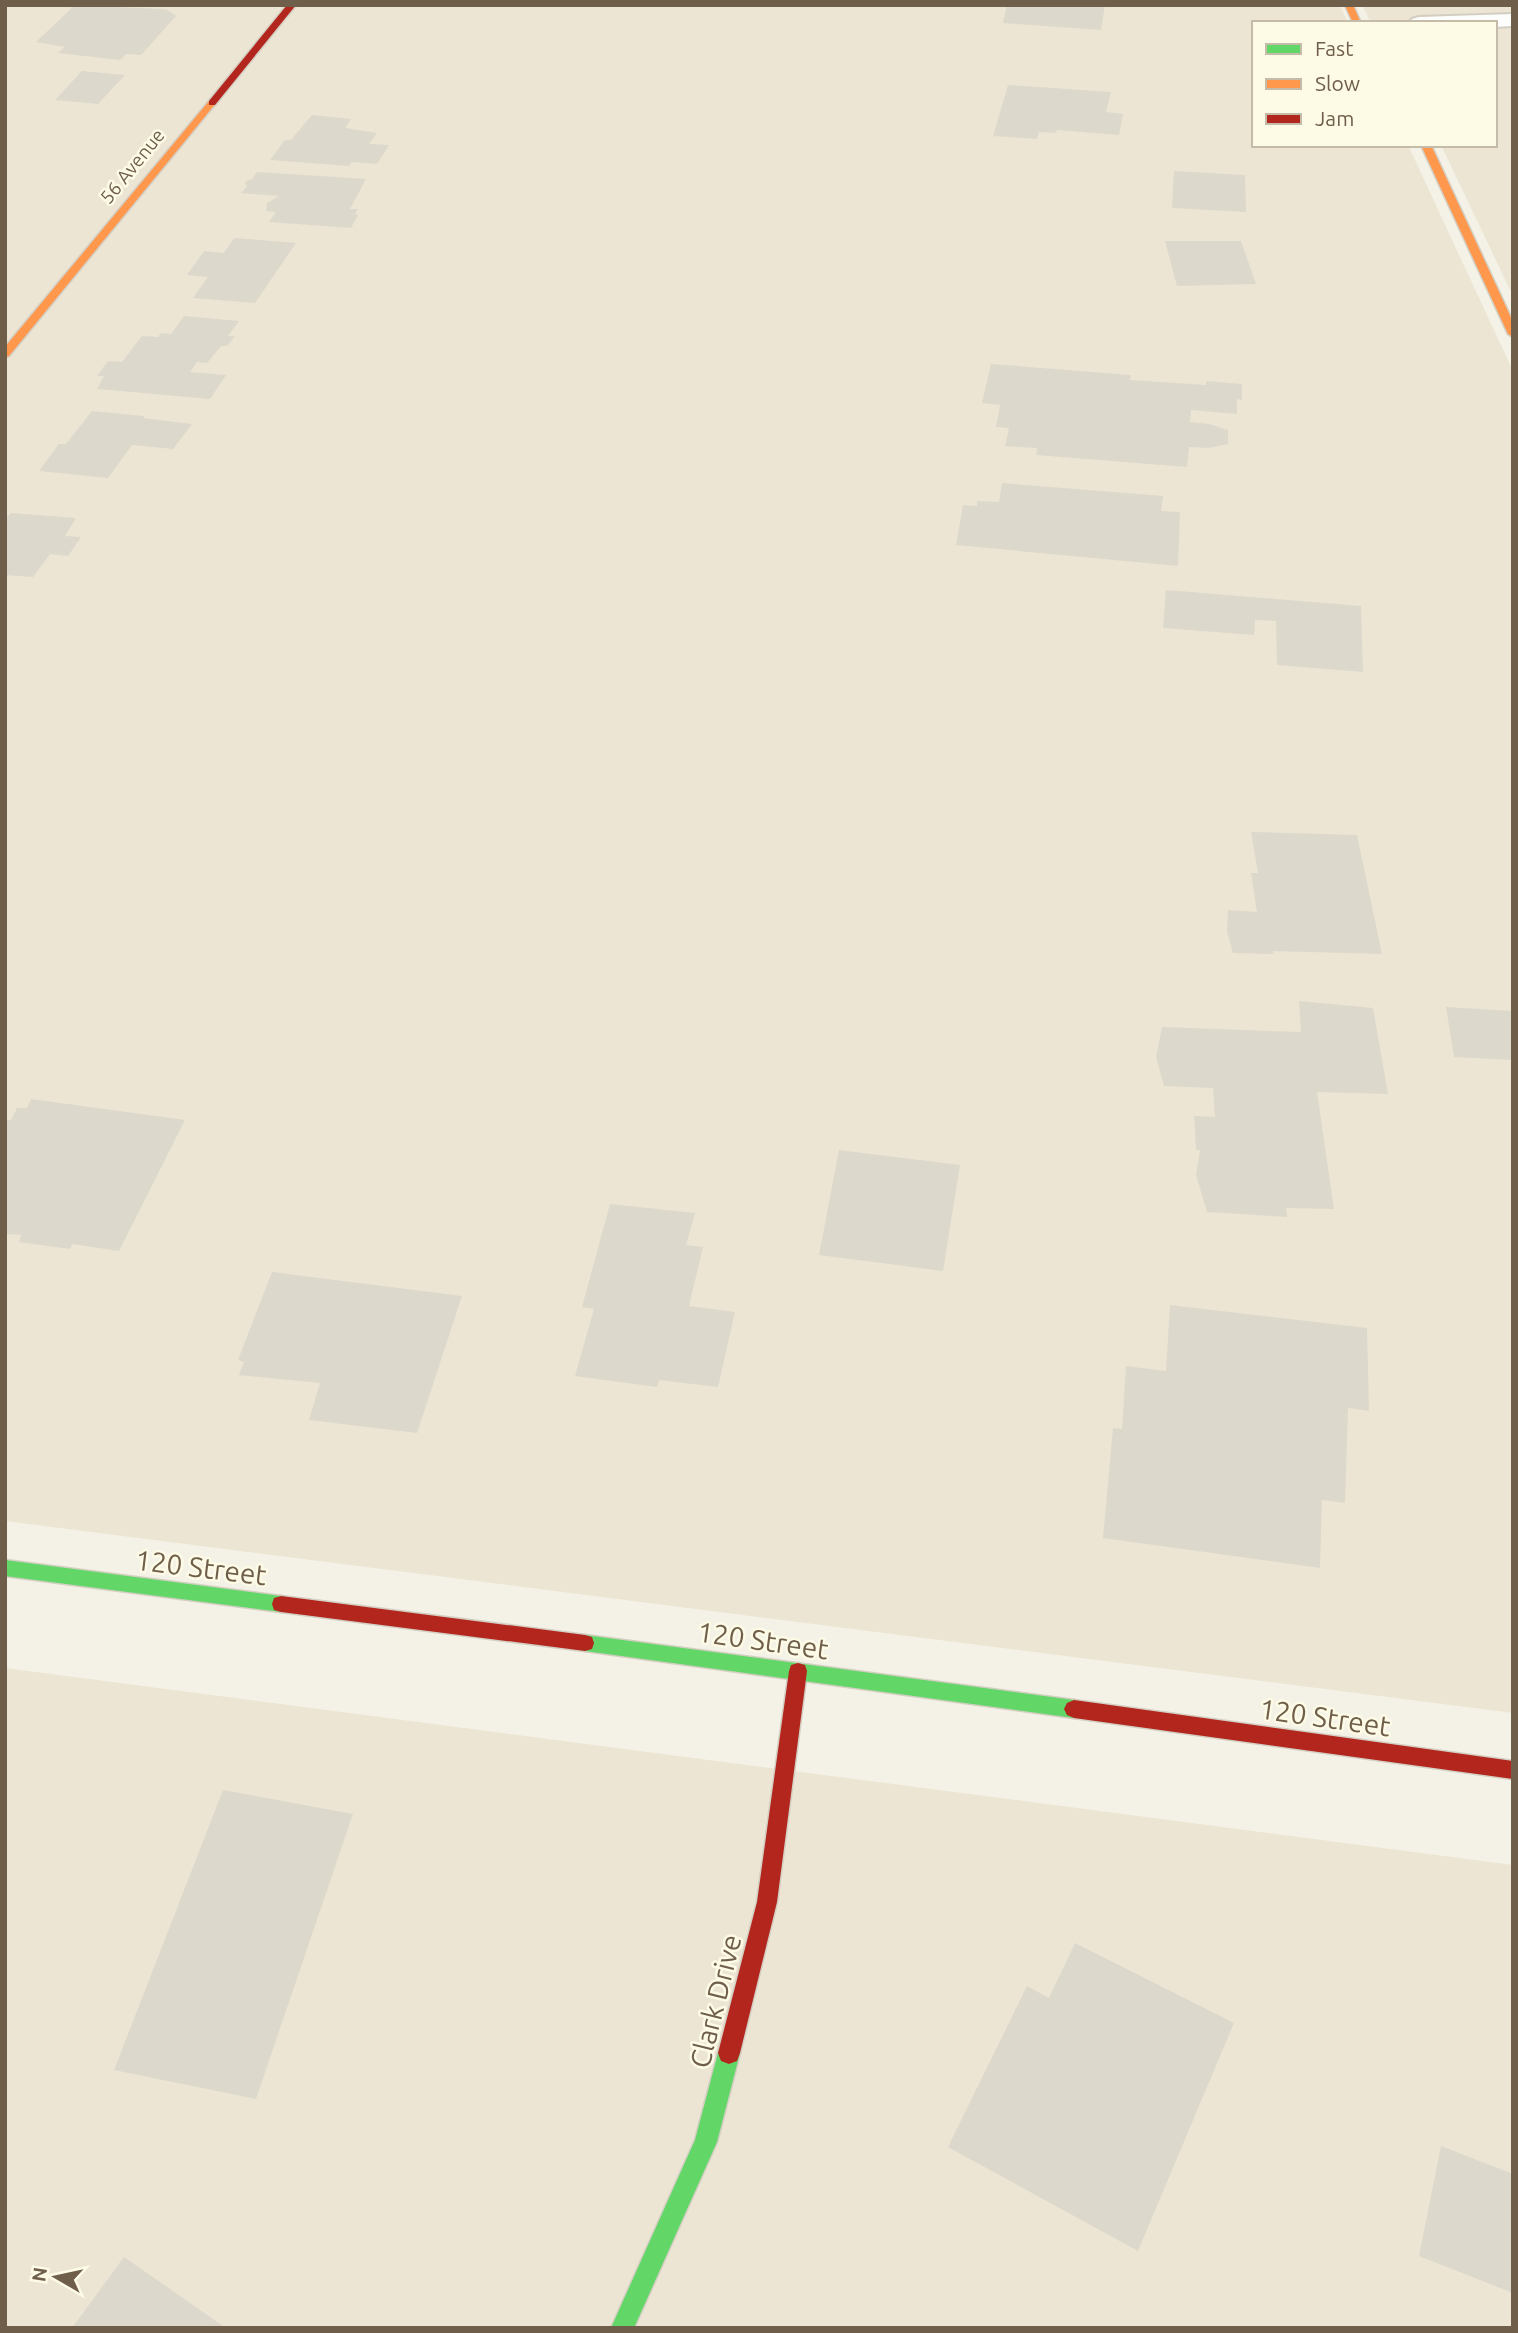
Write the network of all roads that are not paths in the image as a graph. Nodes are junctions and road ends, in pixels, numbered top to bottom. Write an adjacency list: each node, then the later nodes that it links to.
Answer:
1 (292, 5): 8 (street, 56 Avenue)
2 (1349, 5): 4 (street)
3 (1513, 20): 5 (lane)
4 (1356, 21)
5 (1482, 21)
6 (1427, 147): 7 (street)
7 (1513, 334)
8 (5, 354)
9 (5, 1568): 10 (street, 120 Street)
10 (798, 1671): 11 (street, 120 Street); 12 (street, Clark Drive)
11 (1513, 1770)
12 (622, 2328)

